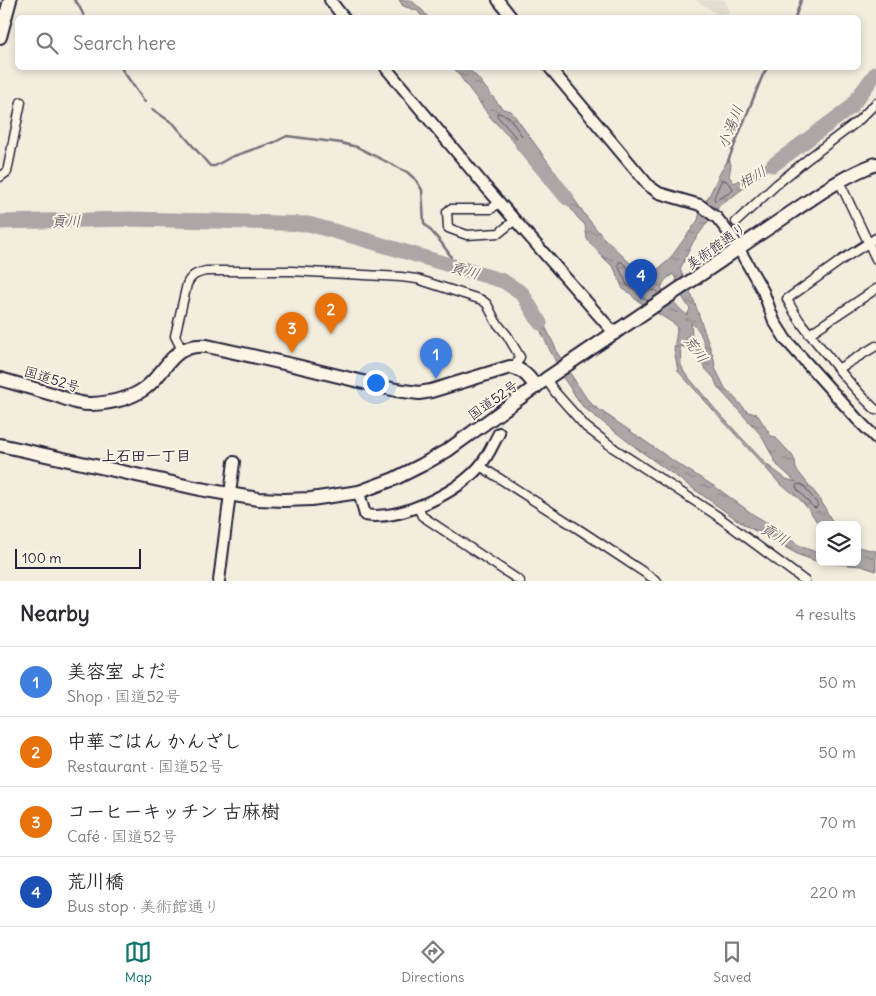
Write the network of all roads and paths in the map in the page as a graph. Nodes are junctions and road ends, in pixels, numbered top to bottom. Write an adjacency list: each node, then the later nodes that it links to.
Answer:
1 (10, 0): 6 (main road)
2 (330, 0): 4 (street)
3 (498, 0): 5 (street)
4 (342, 15)
5 (510, 15)
6 (0, 37)
7 (388, 70): 14 (street)
8 (552, 70): 19 (street)
9 (21, 102): 12 (street)
10 (876, 103): 16 (street)
11 (876, 164): 13 (main road, 美術館通り)
12 (0, 177)
13 (839, 181): 18 (street); 19 (main road, 美術館通り)
14 (500, 202): 15 (street); 15 (street)
15 (515, 220): 22 (street)
16 (736, 222)
17 (876, 238): 18 (street)
18 (868, 243): 20 (street); 23 (street)
19 (738, 248): 22 (main road, 美術館通り); 34 (street)
20 (876, 259)
21 (876, 289): 23 (street)
22 (617, 332): 29 (main road, 美術館通り)
23 (809, 334): 27 (street)
24 (876, 346): 27 (street)
25 (182, 350): 26 (main road, 国道52号); 26 (street); 28 (main road, 国道52号)
26 (514, 368): 29 (main road, 国道52号)
27 (838, 369): 31 (street)
28 (0, 379)
29 (544, 381): 38 (main road, 国道52号); 44 (street)
30 (876, 397): 31 (street)
31 (868, 402): 32 (street)
32 (876, 410)
33 (499, 433): 37 (street)
34 (876, 438)
35 (0, 445): 39 (main road, 国道52号)
36 (234, 462): 39 (street)
37 (480, 466): 40 (street); 43 (street)
38 (358, 492): 39 (main road, 国道52号); 40 (street)
39 (230, 495): 41 (street)
40 (418, 506): 42 (street)
41 (219, 581)
42 (520, 581)
43 (657, 581)
44 (805, 581)

